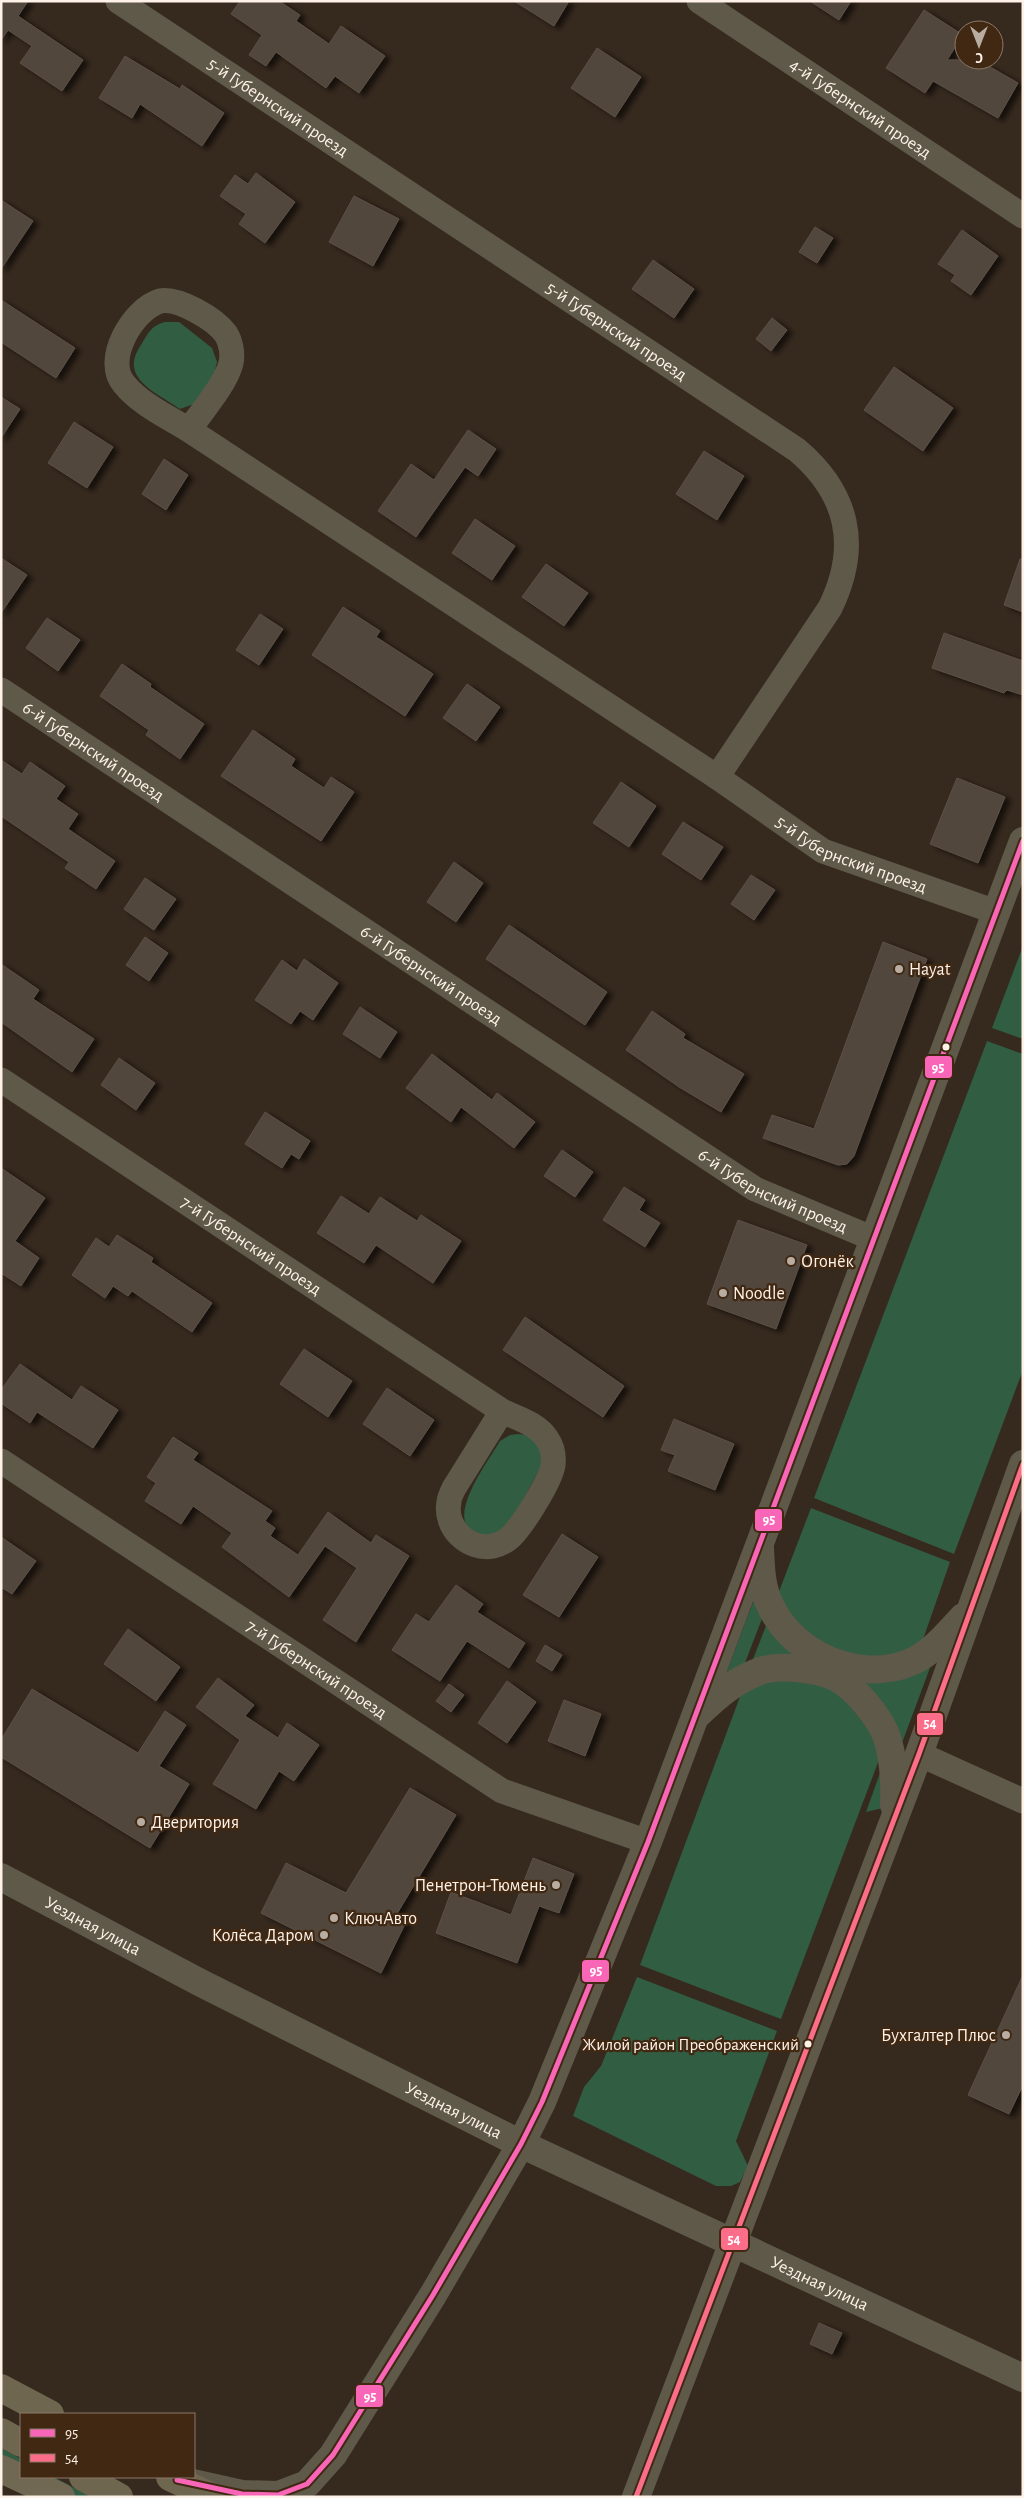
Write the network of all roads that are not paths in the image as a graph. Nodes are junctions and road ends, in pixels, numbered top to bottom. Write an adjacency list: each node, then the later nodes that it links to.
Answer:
1 (118, 1): 6 (street, 5-й Губернский проезд)
2 (699, 1): 3 (street, 4-й Губернский проезд)
3 (1023, 216)
4 (189, 430): 4 (street, 5-й Губернский проезд); 6 (street, 5-й Губернский проезд)
5 (1, 690): 10 (street, 6-й Губернский проезд)
6 (717, 777): 8 (street, 5-й Губернский проезд)
7 (1023, 841): 8 (street)
8 (996, 912): 10 (street)
9 (1, 1080): 11 (street, 7-й Губернский проезд)
10 (874, 1239): 14 (street)
11 (502, 1411): 11 (street, 7-й Губернский проезд)
12 (1, 1461): 20 (street, 7-й Губернский проезд)
13 (1023, 1464): 15 (street)
14 (760, 1539): 15 (street); 16 (street)
15 (970, 1609): 17 (street)
16 (692, 1719): 19 (street); 20 (street)
17 (919, 1754): 18 (street); 19 (street)
18 (1023, 1801)
19 (894, 1816): 23 (street)
20 (648, 1842): 22 (street)
21 (1, 1877): 22 (street, Уездная улица)
22 (520, 2144): 23 (street, Уездная улица); 33 (street)
23 (732, 2242): 24 (street, Уездная улица); 37 (street)
24 (1023, 2378)
25 (1, 2388): 26 (highway)
26 (48, 2413)
27 (1, 2432): 28 (highway)
28 (20, 2442)
29 (1, 2469): 30 (main road)
30 (20, 2478)
31 (20, 2478): 34 (main road)
32 (84, 2478): 35 (highway)
33 (174, 2478): 36 (highway)
34 (61, 2497)
35 (119, 2497)
36 (212, 2497)
37 (636, 2497)

